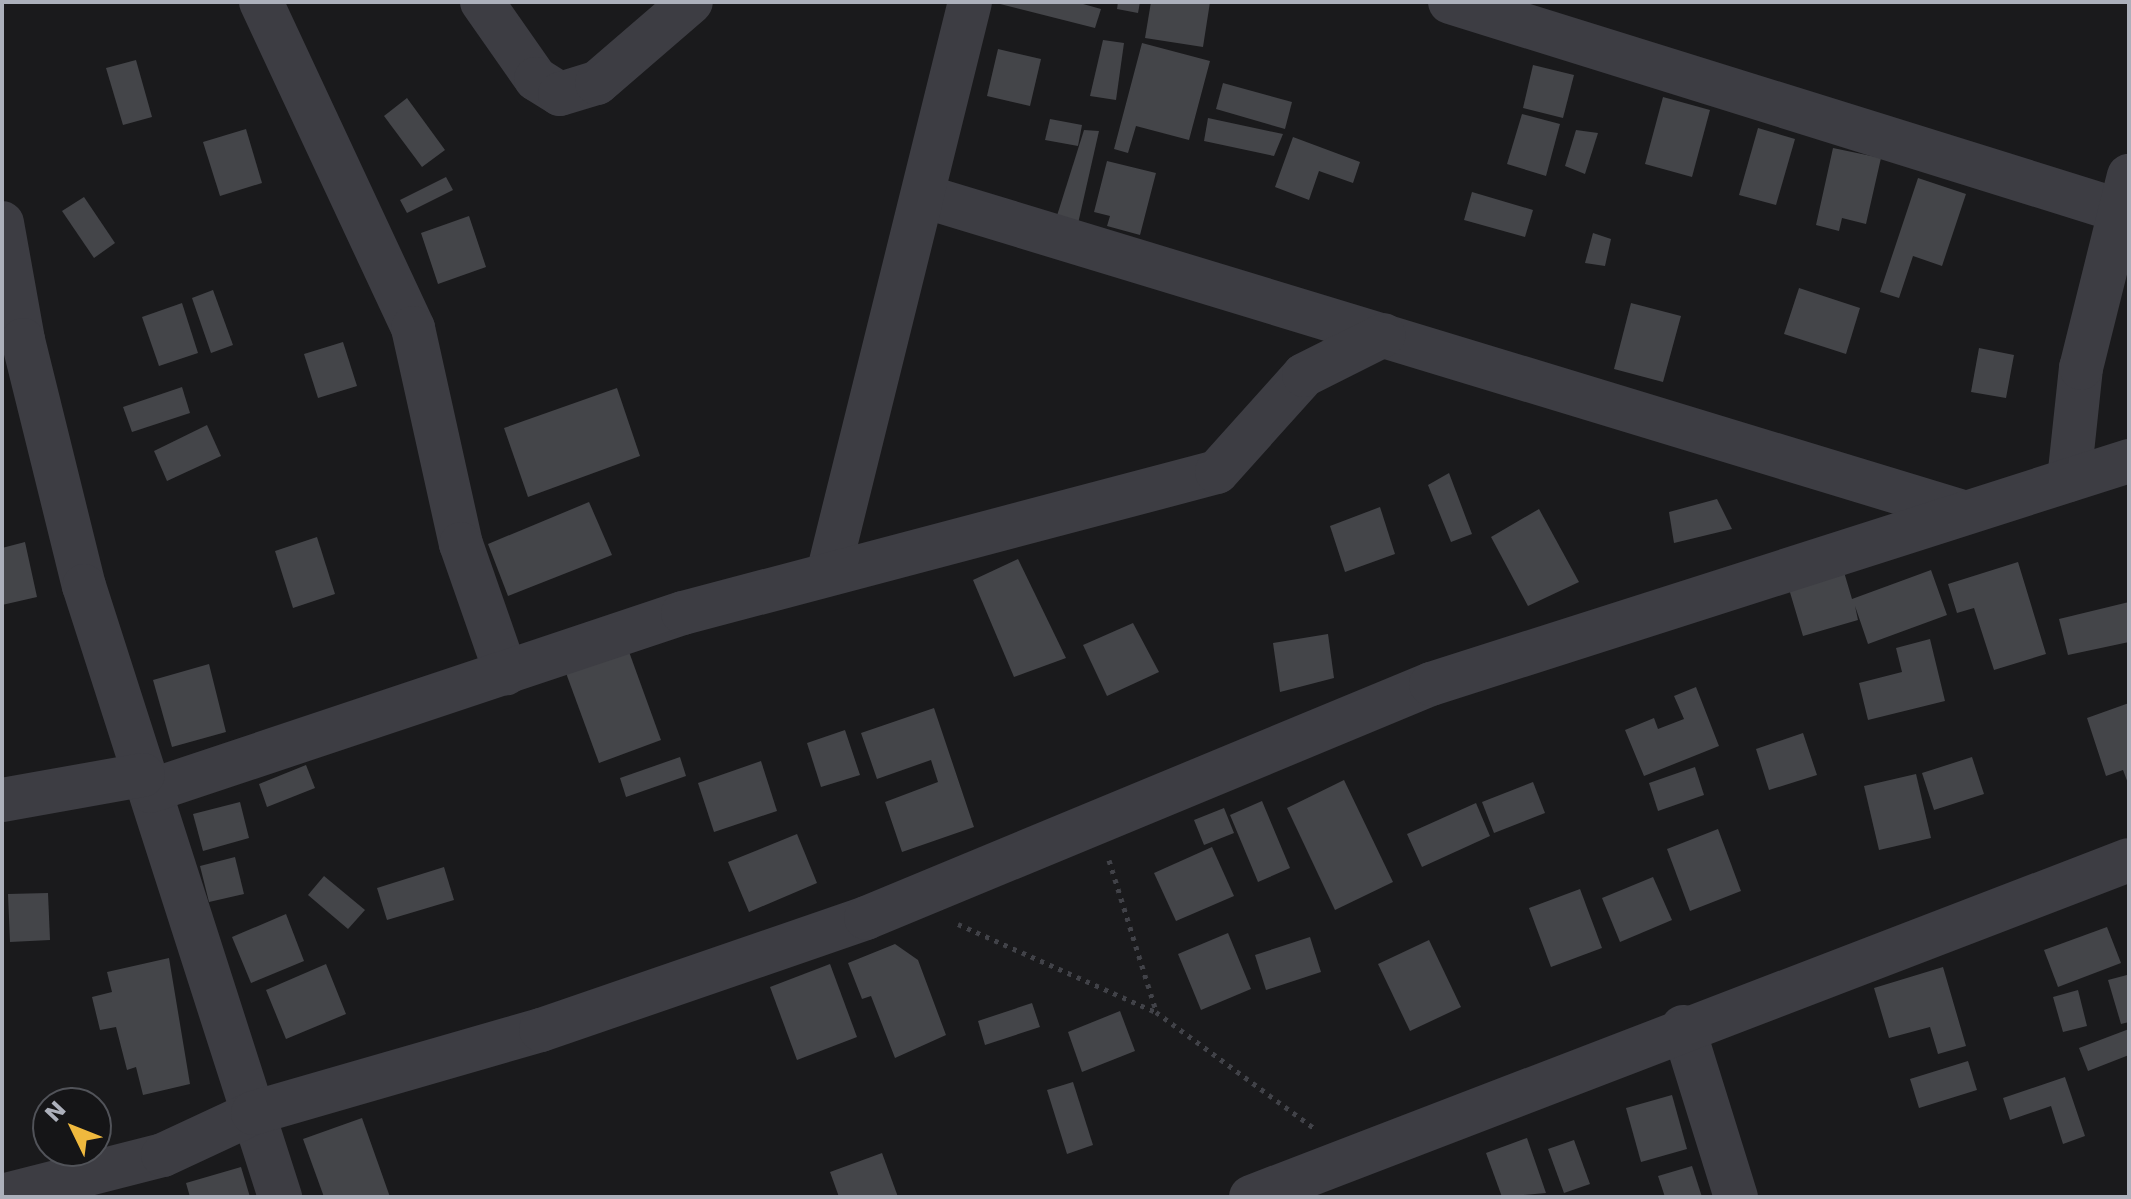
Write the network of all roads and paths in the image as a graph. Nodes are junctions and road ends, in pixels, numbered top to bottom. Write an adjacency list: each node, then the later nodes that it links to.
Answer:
1 (261, 2): 14 (street)
2 (482, 2): 3 (street)
3 (691, 2)
4 (970, 2): 6 (street)
5 (1450, 2): 8 (street)
6 (923, 196): 9 (street); 13 (street)
7 (2, 223): 15 (street)
8 (2120, 224): 11 (street)
9 (1384, 335): 12 (street); 13 (street)
10 (2129, 461): 11 (street)
11 (2069, 480): 12 (street)
12 (1963, 512): 17 (street)
13 (828, 574): 14 (street)
14 (506, 673): 15 (street)
15 (147, 783): 16 (street); 22 (street)
16 (2, 800)
17 (1096, 823): 20 (path); 22 (street)
18 (2129, 860): 21 (street)
19 (949, 921): 20 (path)
20 (1156, 1012): 23 (path)
21 (1683, 1027): 23 (street); 27 (street)
22 (253, 1113): 24 (street); 25 (street)
23 (1344, 1182): 26 (street)
24 (2, 1196)
25 (280, 1197)
26 (1251, 1197)
27 (1736, 1197)

